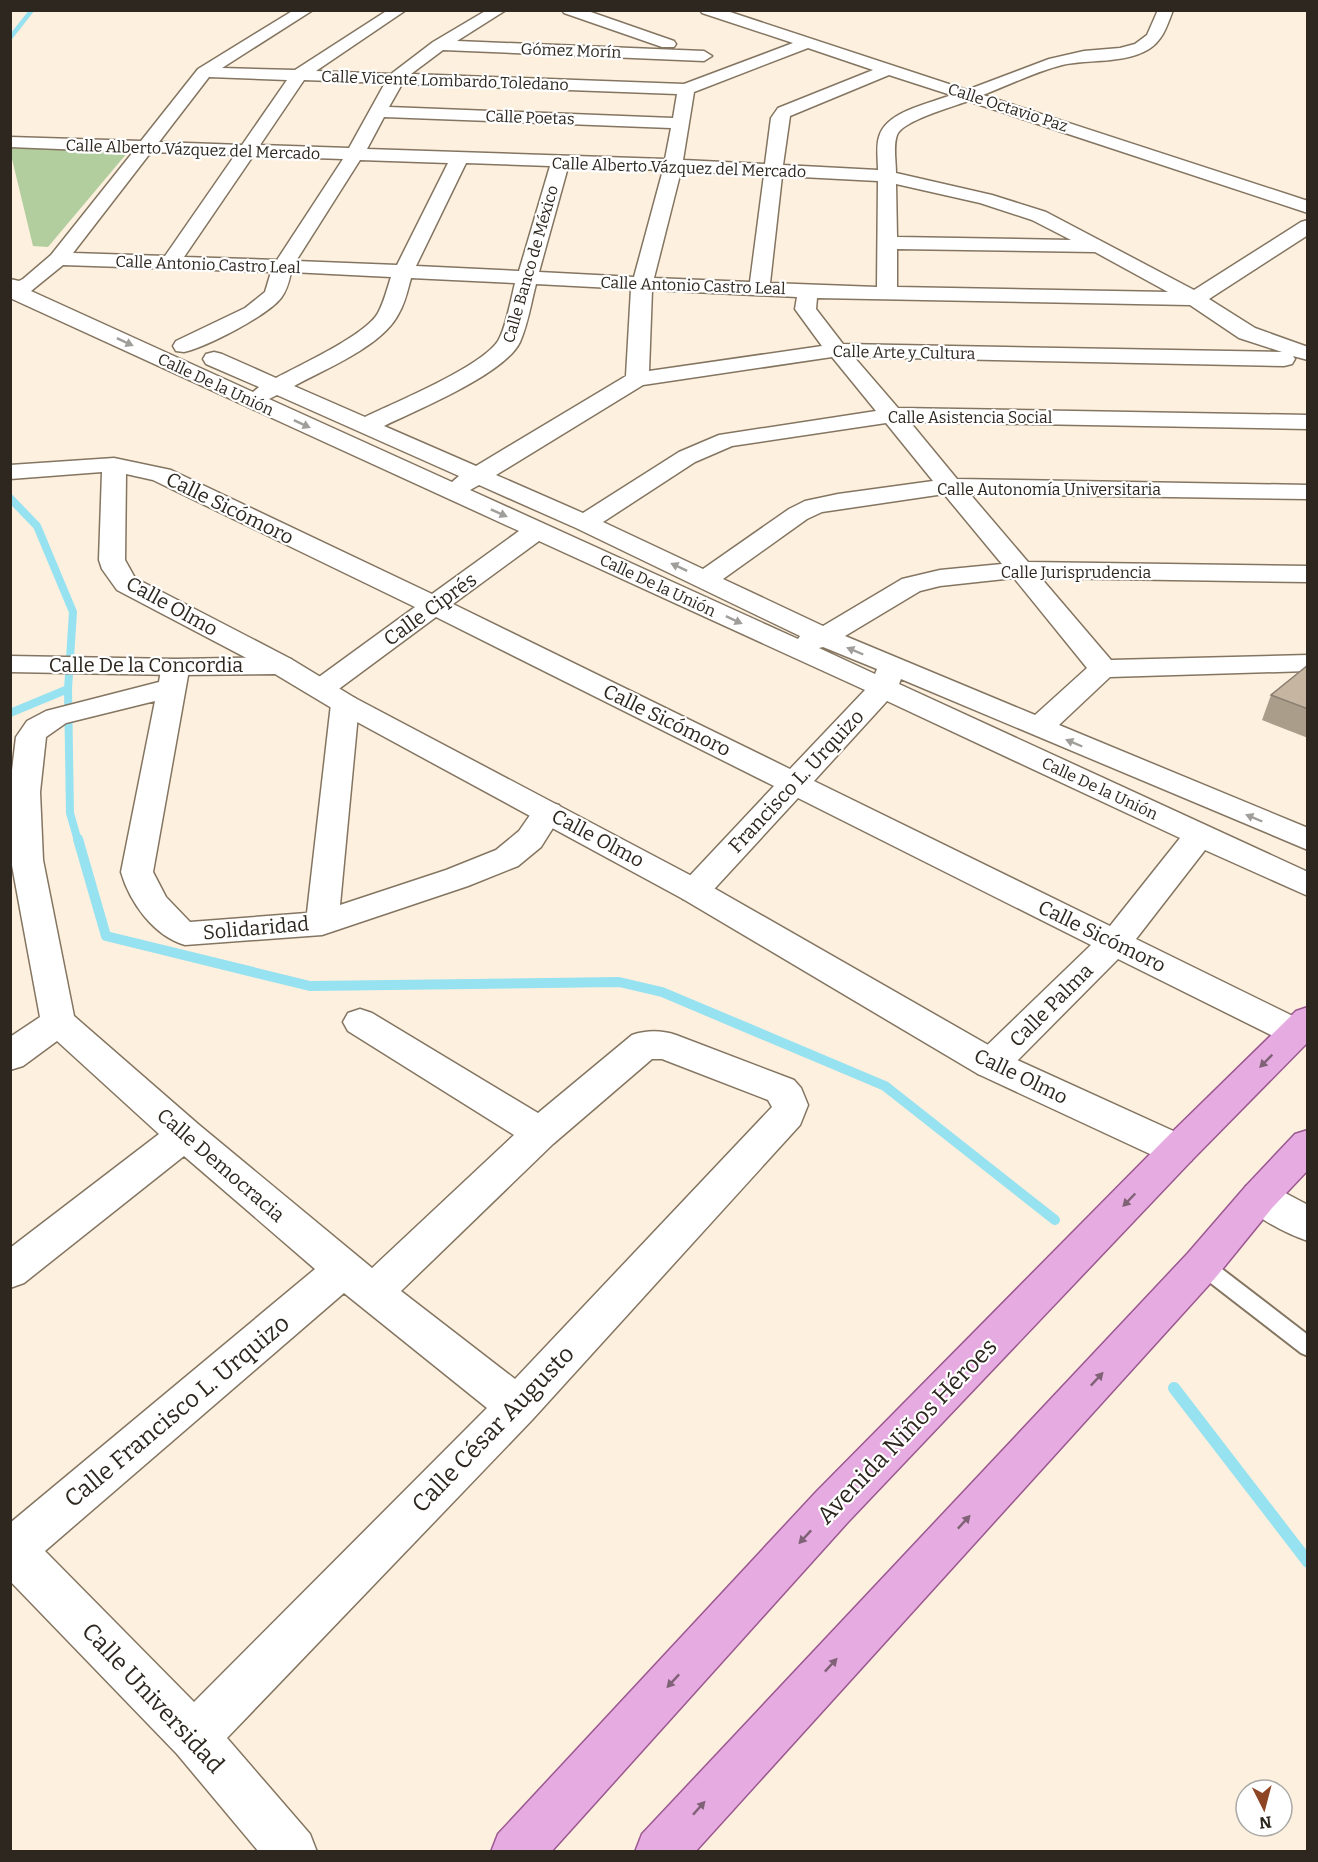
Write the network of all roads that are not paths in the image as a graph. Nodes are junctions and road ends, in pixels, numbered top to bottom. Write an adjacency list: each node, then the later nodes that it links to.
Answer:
1 (306, 10): 12 (street)
2 (399, 10): 13 (street)
3 (499, 10): 8 (street)
4 (569, 10): 9 (street)
5 (707, 10): 7 (street, Calle Octavio Paz)
6 (1168, 16): 16 (street)
7 (808, 43): 10 (street); 11 (street, Calle Octavio Paz)
8 (439, 45): 9 (street, Gómez Morín); 14 (street)
9 (704, 56): 10 (street)
10 (741, 67): 15 (street)
11 (889, 69): 16 (street, Calle Octavio Paz); 26 (street)
12 (204, 72): 13 (street, Calle Vicente Lombardo Toledano); 20 (street)
13 (299, 75): 14 (street, Calle Vicente Lombardo Toledano); 21 (street)
14 (398, 77): 15 (street, Calle Vicente Lombardo Toledano); 17 (street)
15 (686, 89): 18 (street)
16 (968, 94): 27 (street); 28 (street, Calle Octavio Paz)
17 (380, 112): 18 (street, Calle Poetas); 22 (street)
18 (680, 123): 25 (street)
19 (10, 142): 20 (street, Calle Alberto Vázquez del Mercado)
20 (146, 146): 21 (street, Calle Alberto Vázquez del Mercado); 32 (street)
21 (246, 150): 22 (street, Calle Alberto Vázquez del Mercado); 33 (street)
22 (355, 154): 23 (street, Calle Alberto Vázquez del Mercado); 34 (street)
23 (459, 158): 24 (street, Calle Alberto Vázquez del Mercado); 35 (street)
24 (560, 162): 25 (street, Calle Alberto Vázquez del Mercado); 36 (street, Calle Banco de México)
25 (673, 165): 26 (street, Calle Alberto Vázquez del Mercado); 37 (street)
26 (773, 170): 27 (street, Calle Alberto Vázquez del Mercado); 39 (street)
27 (886, 176): 30 (street); 31 (street, Calle Alberto Vázquez del Mercado)
28 (1308, 207)
29 (1308, 226): 42 (street)
30 (886, 243): 31 (street); 41 (street)
31 (1101, 247): 42 (street, Calle Alberto Vázquez del Mercado)
32 (58, 259): 33 (street, Calle Antonio Castro Leal); 38 (street)
33 (170, 263): 34 (street, Calle Antonio Castro Leal)
34 (283, 266): 35 (street, Calle Antonio Castro Leal); 44 (street)
35 (403, 273): 36 (street, Calle Antonio Castro Leal); 50 (street)
36 (526, 279): 37 (street, Calle Antonio Castro Leal); 54 (street, Calle Banco de México)
37 (642, 283): 39 (street, Calle Antonio Castro Leal); 49 (street)
38 (17, 286): 44 (street, Calle De la Unión); 51 (street, Calle De la Unión, one-way to 51)
39 (759, 288): 40 (street, Calle Antonio Castro Leal)
40 (808, 291): 41 (street, Calle Antonio Castro Leal); 45 (street)
41 (887, 293): 42 (street, Calle Antonio Castro Leal)
42 (1195, 299): 43 (street, Calle Alberto Vázquez del Mercado)
43 (1247, 333): 46 (street, Calle Alberto Vázquez del Mercado); 47 (street)
44 (184, 346): 50 (street, Calle De la Unión)
45 (837, 350): 47 (street, Calle Arte y Cultura); 49 (street, Calle Arte y Cultura); 52 (street)
46 (1308, 354)
47 (1284, 359): 48 (street)
48 (1308, 376)
49 (637, 379): 57 (street, Calle Arte y Cultura)
50 (277, 386): 51 (street); 54 (street, Calle De la Unión)
51 (250, 400): 59 (street, Calle De la Unión, one-way to 59)
52 (893, 415): 53 (street, Calle Asistencia Social); 58 (street); 61 (street, Calle Asistencia Social)
53 (1308, 422)
54 (364, 427): 57 (street, Calle De la Unión)
55 (114, 465): 56 (street, Calle Sicómoro); 66 (street, Calle Sicómoro); 71 (street, Calle Olmo)
56 (17, 472)
57 (477, 477): 59 (street, Calle Arte y Cultura); 61 (street, Calle De la Unión)
58 (952, 486): 60 (street, Calle Autonomía Universitaria); 63 (street); 65 (street, Calle Autonomía Universitaria)
59 (450, 491): 62 (street, Calle De la Unión, one-way to 62)
60 (1308, 492)
61 (585, 523): 65 (street, Calle De la Unión, one-way to 61)
62 (537, 530): 66 (street, Calle Ciprés); 68 (street, Calle De la Unión, one-way to 68)
63 (1020, 570): 64 (street, Calle Jurisprudencia); 67 (street, Calle Jurisprudencia); 72 (street)
64 (1308, 574)
65 (706, 579): 67 (street, Calle De la Unión)
66 (435, 606): 75 (street, Calle Ciprés); 77 (street, Calle Sicómoro)
67 (824, 637): 68 (street, Calle Jurisprudencia); 73 (street, Calle De la Unión, one-way to 67)
68 (793, 647): 73 (street, Calle De la Unión)
69 (1308, 663): 72 (street)
70 (15, 664): 74 (street, Calle De la Concordia)
71 (281, 665): 74 (street, Calle De la Concordia); 75 (street, Calle Olmo)
72 (1103, 669): 76 (street)
73 (887, 677): 76 (street, Calle De la Unión); 77 (street, Francisco L. Urquizo); 79 (street, Calle De la Unión)
74 (173, 678): 81 (street); 84 (street, Solidaridad)
75 (334, 696): 78 (street, Calle Olmo); 84 (street)
76 (1038, 728): 80 (street, Calle De la Unión, one-way to 76)
77 (794, 783): 83 (street, Francisco L. Urquizo); 85 (street, Calle Sicómoro)
78 (548, 812): 83 (street, Calle Olmo); 84 (street, Solidaridad)
79 (1202, 834): 82 (street, Calle De la Unión); 85 (street, Calle Palma)
80 (1308, 840)
81 (19, 865): 86 (street)
82 (1308, 885)
83 (694, 891): 90 (street, Calle Olmo)
84 (322, 923)
85 (1115, 942): 88 (street, Calle Sicómoro); 90 (street, Calle Palma)
86 (58, 1022): 89 (street); 93 (street, Calle Democracia)
87 (360, 1022): 92 (street)
88 (1301, 1026): 95 (main road, Avenida Niños Héroes, one-way to 95)
89 (10, 1056)
90 (991, 1064): 95 (street, Calle Olmo)
91 (787, 1115): 92 (street, Calle Francisco L. Urquizo); 102 (street, Calle César Augusto)
92 (540, 1133): 100 (street, Calle Francisco L. Urquizo)
93 (185, 1135): 99 (street); 100 (street, Calle Democracia)
94 (1308, 1145): 96 (main road)
95 (1178, 1150): 106 (main road, Avenida Niños Héroes, one-way to 106)
96 (1259, 1197): 97 (street); 98 (main road)
97 (1308, 1225)
98 (1202, 1265): 101 (lane); 107 (main road, one-way to 98)
99 (10, 1271)
100 (358, 1281): 102 (street, Calle Democracia); 103 (street, Calle Francisco L. Urquizo)
101 (1308, 1347)
102 (517, 1406): 104 (street, Calle César Augusto)
103 (11, 1550): 104 (street, Calle Universidad)
104 (194, 1737): 105 (street, Calle Universidad)
105 (292, 1851)
106 (516, 1851)
107 (660, 1851)

